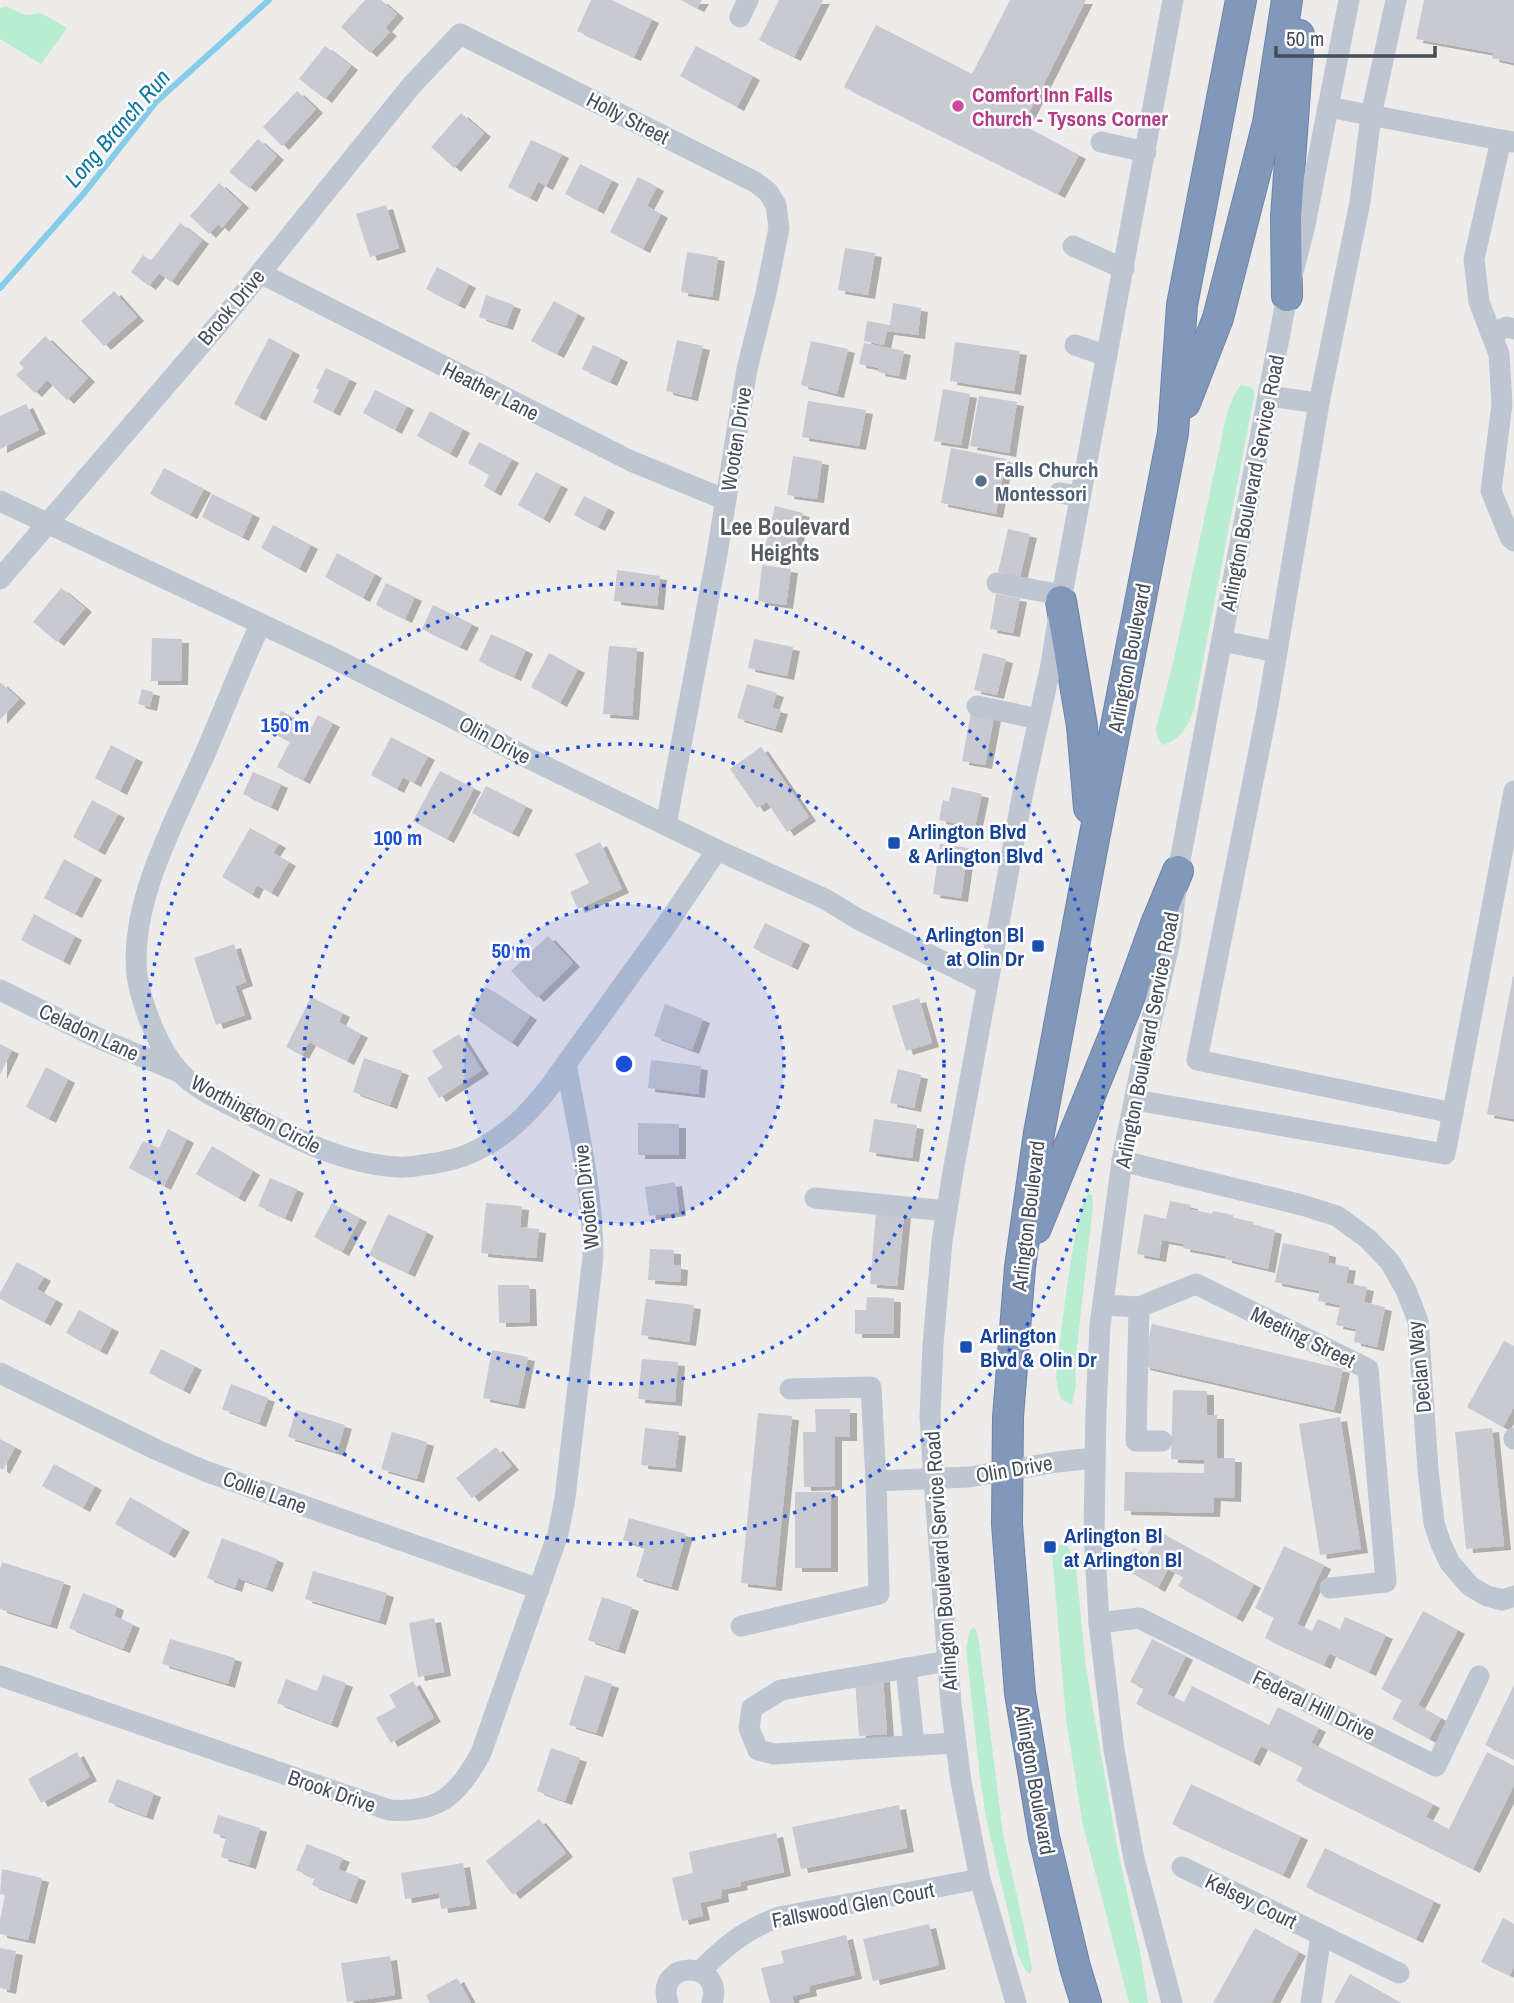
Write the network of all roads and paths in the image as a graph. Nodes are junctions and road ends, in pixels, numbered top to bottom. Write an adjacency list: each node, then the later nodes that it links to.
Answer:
1 (1173, 0): 14 (street, Arlington Boulevard Service Road)
2 (1222, 0): 9 (highway)
3 (1241, 0): 9 (highway, Arlington Boulevard)
4 (1287, 0): 26 (highway, Arlington Boulevard)
5 (1297, 0): 19 (highway)
6 (1349, 0): 10 (street, Arlington Boulevard Service Road)
7 (1396, 0): 11 (street)
8 (460, 34): 15 (street, Holly Street); 18 (street, Brook Drive)
9 (1221, 102): 26 (highway, Arlington Boulevard)
10 (1328, 107): 11 (street); 19 (street, Arlington Boulevard Service Road)
11 (1371, 116): 12 (street); 25 (street)
12 (1507, 141): 21 (street)
13 (1101, 142): 14 (street)
14 (1146, 152): 17 (street, Arlington Boulevard Service Road)
15 (779, 219): 27 (street, Wooten Drive)
16 (1073, 246): 17 (street)
17 (1124, 269): 23 (street, Arlington Boulevard Service Road)
18 (260, 273): 27 (street, Heather Lane); 29 (street, Brook Drive)
19 (1287, 296): 24 (street, Arlington Boulevard Service Road)
20 (1514, 328): 21 (street)
21 (1491, 333): 30 (street)
22 (1075, 345): 23 (street)
23 (1107, 356): 33 (street, Arlington Boulevard Service Road)
24 (1268, 396): 25 (street); 35 (street, Arlington Boulevard Service Road)
25 (1319, 403): 36 (street)
26 (1173, 433): 41 (highway, Arlington Boulevard)
27 (726, 500): 40 (street, Wooten Drive)
28 (0, 501): 29 (street, Olin Drive)
29 (46, 523): 31 (street, Brook Drive); 34 (street, Olin Drive)
30 (1514, 541)
31 (0, 579)
32 (997, 583): 33 (street)
33 (1061, 598): 38 (street, Arlington Boulevard Service Road); 41 (highway)
34 (260, 625): 40 (street, Olin Drive); 47 (street, Worthington Circle)
35 (1222, 640): 36 (street); 43 (street, Arlington Boulevard Service Road)
36 (1277, 652): 49 (street)
37 (977, 706): 38 (street)
38 (1039, 719): 44 (street, Arlington Boulevard Service Road)
39 (1514, 791): 49 (street)
40 (666, 825): 42 (street, Olin Drive)
41 (1093, 844): 53 (highway, Arlington Boulevard)
42 (717, 850): 44 (street, Olin Drive); 46 (street)
43 (1178, 871): 48 (street, Arlington Boulevard Service Road); 53 (highway)
44 (987, 984): 52 (street, Arlington Boulevard Service Road)
45 (0, 990): 47 (street, Celadon Lane)
46 (566, 1064): 47 (street, Worthington Circle); 64 (street, Wooten Drive)
47 (179, 1072)
48 (1135, 1100): 49 (street); 50 (street, Arlington Boulevard Service Road)
49 (1453, 1114)
50 (1122, 1161): 54 (street, Arlington Boulevard Service Road); 65 (street, Declan Way)
51 (815, 1198): 52 (street)
52 (947, 1211): 62 (street, Arlington Boulevard Service Road)
53 (1020, 1267): 60 (highway, Arlington Boulevard)
54 (1103, 1305): 55 (street, Meeting Street); 59 (street, Arlington Boulevard Service Road)
55 (1139, 1307): 58 (street); 63 (street, Meeting Street)
56 (0, 1373): 64 (street, Collie Lane)
57 (790, 1389): 61 (street)
58 (1162, 1441)
59 (1094, 1458): 60 (street, Olin Drive); 66 (street, Arlington Boulevard Service Road)
60 (1007, 1471): 62 (street, Olin Drive); 82 (highway, Arlington Boulevard)
61 (876, 1480): 62 (street, Olin Drive); 67 (street)
62 (934, 1480): 68 (street, Arlington Boulevard Service Road)
63 (1330, 1588)
64 (538, 1589): 70 (street, Brook Drive)
65 (1514, 1596)
66 (1099, 1623): 71 (street, Federal Hill Drive); 83 (street, Arlington Boulevard Service Road)
67 (741, 1626)
68 (948, 1661): 69 (street); 72 (street, Arlington Boulevard Service Road)
69 (906, 1668): 73 (street); 73 (street)
70 (0, 1676)
71 (1479, 1676)
72 (956, 1743): 73 (street); 75 (street, Arlington Boulevard Service Road)
73 (914, 1745)
74 (1182, 1867): 76 (street, Kelsey Court)
75 (981, 1879): 77 (street, Fallswood Glen Court); 81 (street, Arlington Boulevard Service Road)
76 (1321, 1935): 78 (street, Kelsey Court); 84 (street, Kelsey Court)
77 (699, 1971): 79 (street, Fallswood Glen Court); 80 (street)
78 (1399, 1973)
79 (668, 2003)
80 (712, 2003)
81 (1016, 2003)
82 (1086, 2003)
83 (1172, 2003)
84 (1311, 2003)

